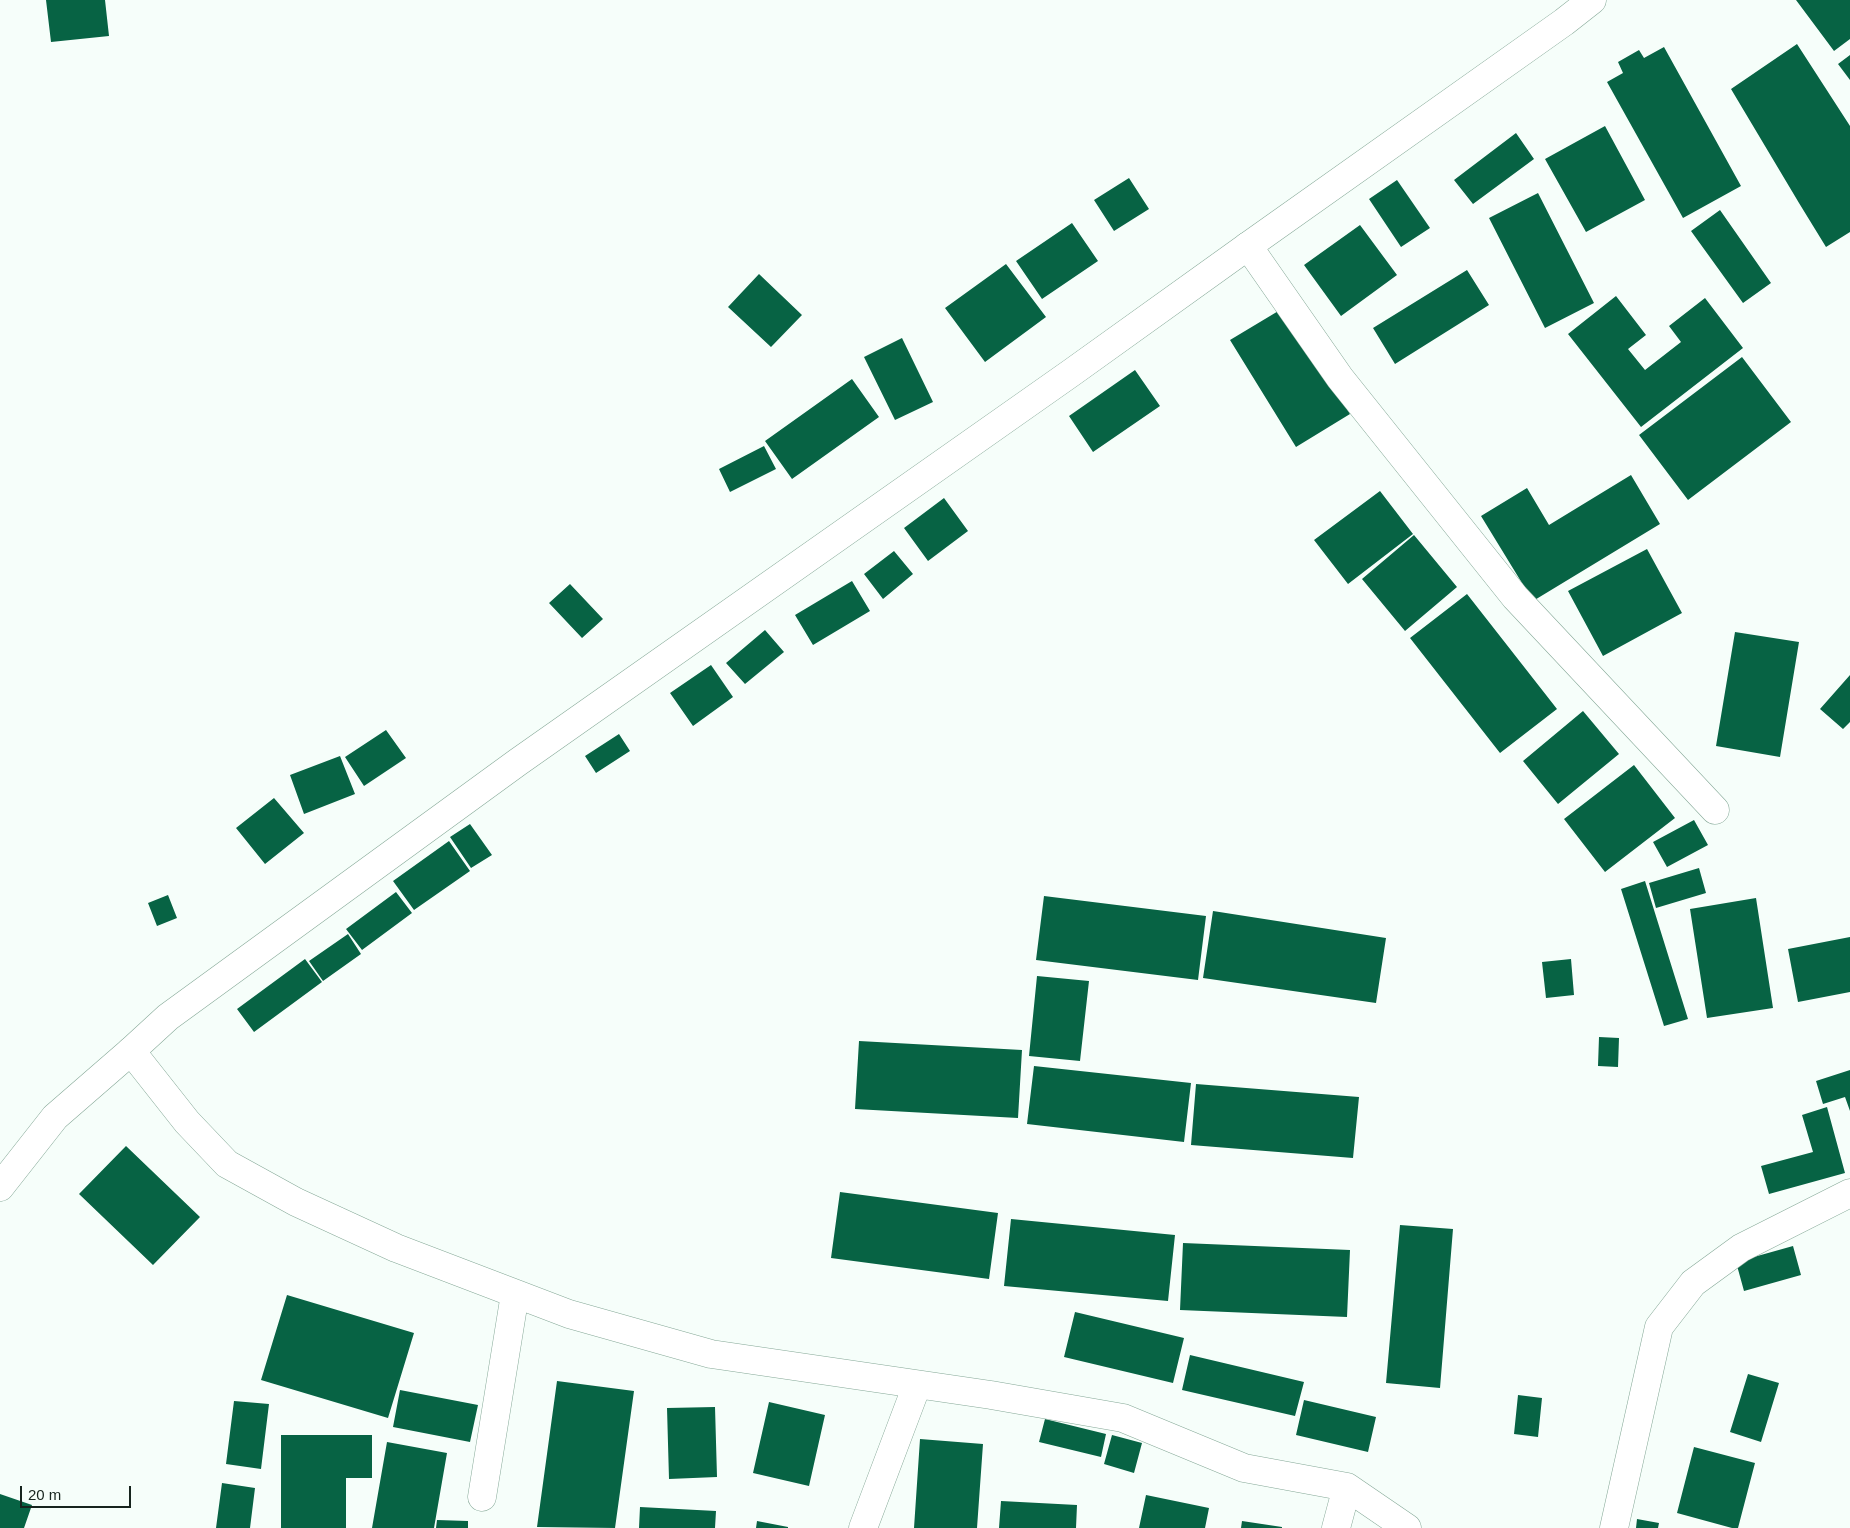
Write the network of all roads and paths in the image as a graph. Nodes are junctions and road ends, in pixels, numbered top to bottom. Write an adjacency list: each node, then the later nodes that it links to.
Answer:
1 (1592, 0): 2 (street)
2 (1248, 246): 3 (street); 4 (street)
3 (1715, 810)
4 (131, 1052): 5 (street); 7 (street)
5 (0, 1187)
6 (1850, 1193): 14 (street)
7 (515, 1294): 8 (street); 10 (street)
8 (917, 1384): 9 (street); 11 (street)
9 (1347, 1487): 12 (street); 13 (street)
10 (482, 1497)
11 (863, 1528)
12 (1336, 1528)
13 (1407, 1528)
14 (1614, 1528)

